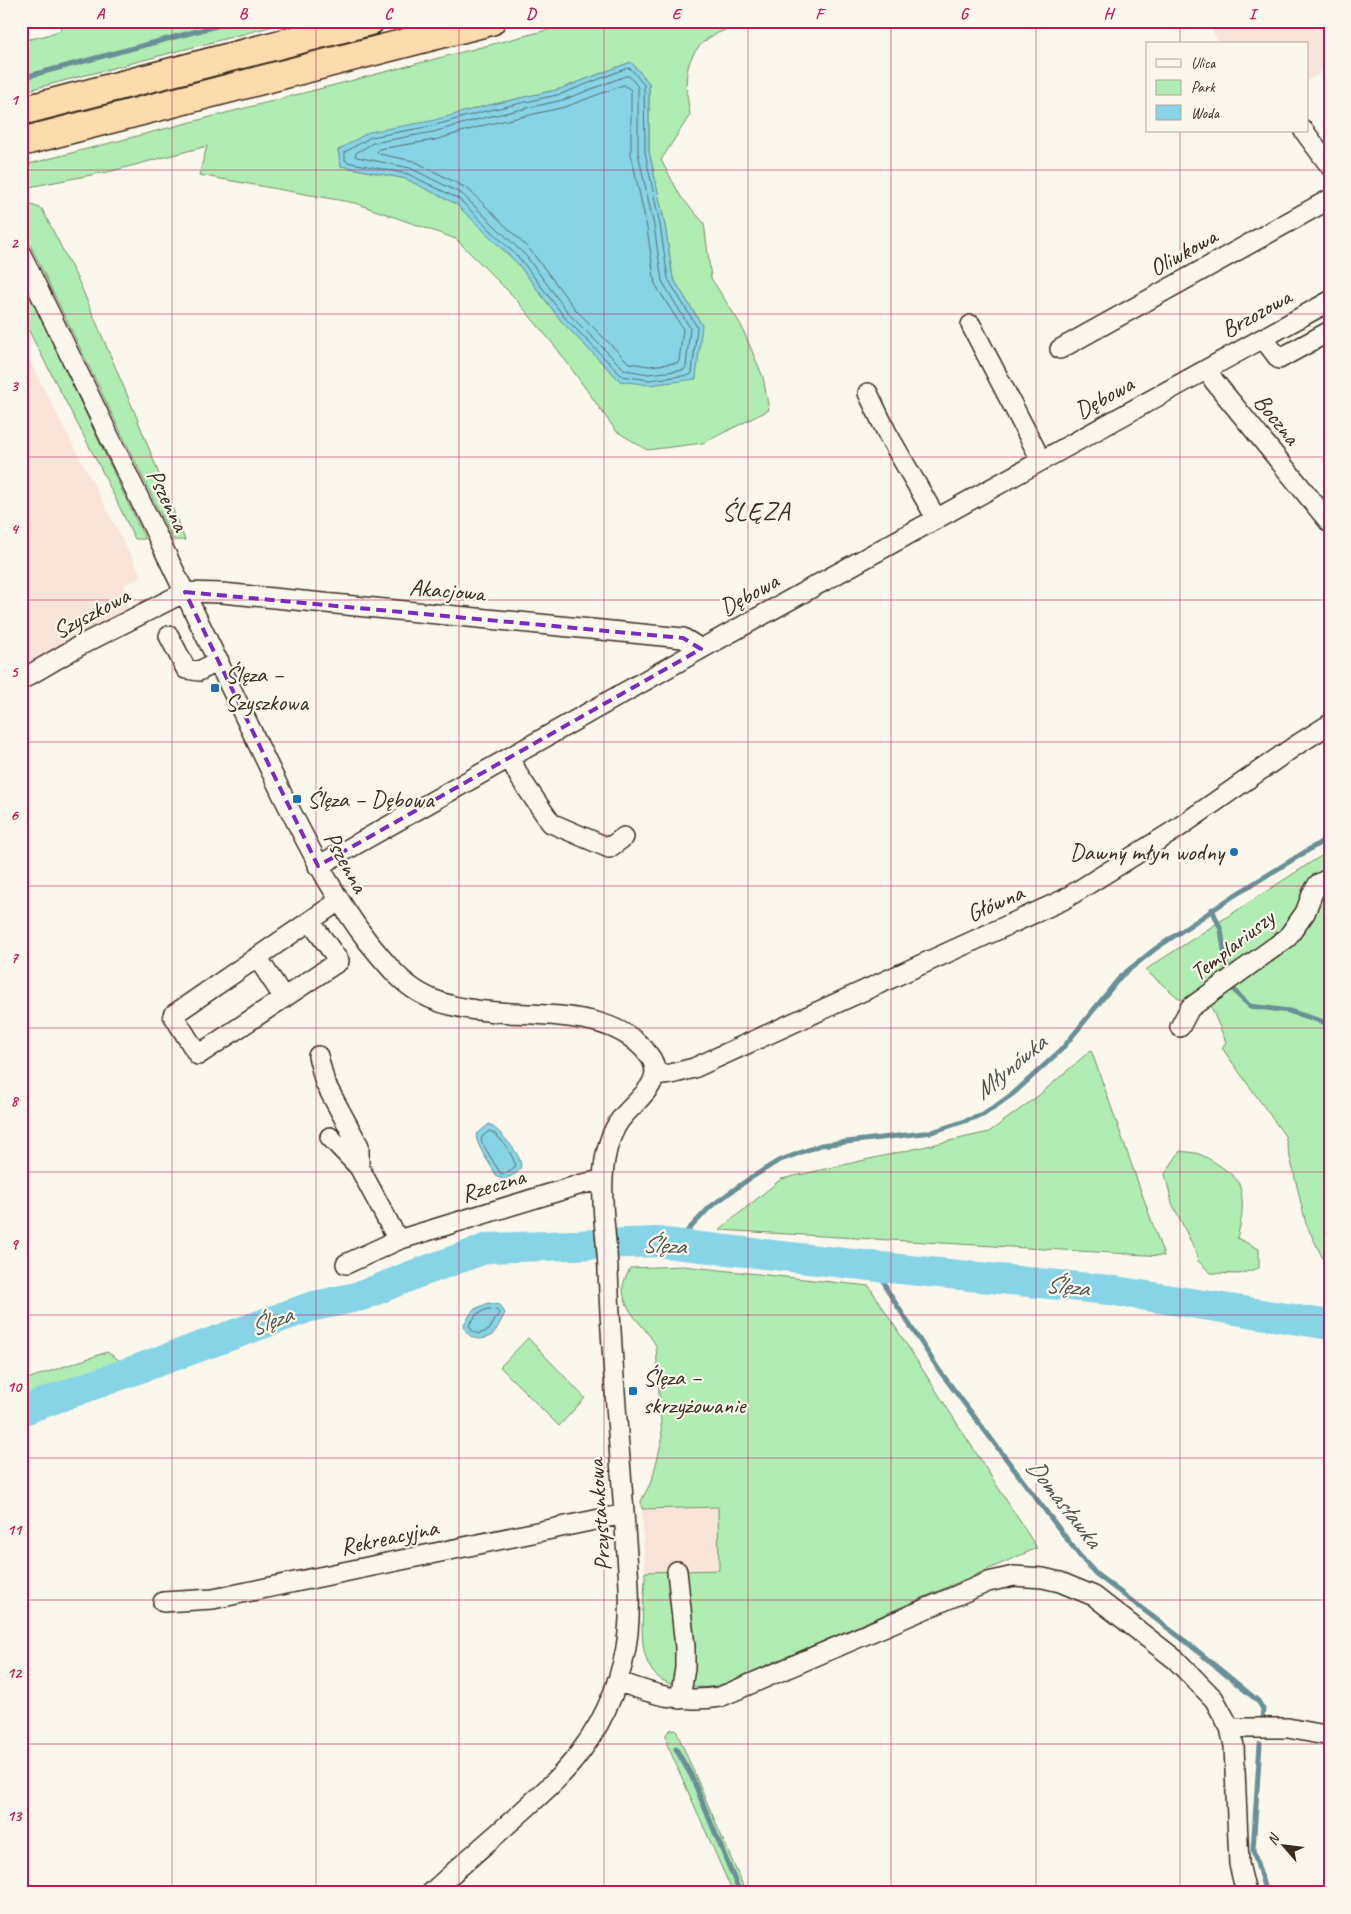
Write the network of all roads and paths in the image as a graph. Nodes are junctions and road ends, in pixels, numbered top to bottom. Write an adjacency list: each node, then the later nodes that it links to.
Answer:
1 (370, 21): 3 (highway)
2 (491, 21): 5 (highway)
3 (21, 111)
4 (1305, 132): 6 (street)
5 (21, 142)
6 (1330, 166)
7 (1330, 199): 13 (street, Oliwkowa)
8 (21, 254): 19 (street, Pszenna)
9 (1330, 301): 12 (street, Brzozowa)
10 (971, 325): 16 (street)
11 (1330, 331): 12 (street)
12 (1263, 338): 14 (street, Brzozowa)
13 (1060, 349)
14 (1207, 369): 16 (street, Dębowa); 18 (street, Boczna)
15 (868, 393): 17 (street)
16 (1041, 460): 17 (street, Dębowa)
17 (936, 518): 21 (street, Dębowa)
18 (1330, 522)
19 (186, 592): 21 (street, Akacjowa); 22 (street, Pszenna); 23 (street, Szyszkowa)
20 (170, 636): 22 (street)
21 (701, 649): 25 (street, Dębowa)
22 (219, 661): 27 (street, Pszenna)
23 (21, 680)
24 (1330, 724): 35 (street, Główna)
25 (510, 758): 26 (street); 27 (street, Dębowa)
26 (624, 837)
27 (318, 866): 29 (street, Pszenna)
28 (1330, 878): 33 (street, Templariuszy)
29 (339, 901): 30 (street); 35 (street, Pszenna)
30 (310, 921): 31 (street); 32 (street)
31 (257, 957): 32 (street); 32 (street)
32 (284, 998)
33 (1180, 1027)
34 (318, 1056): 37 (street)
35 (655, 1076): 38 (street, Przystankowa)
36 (330, 1138): 37 (street)
37 (360, 1167): 39 (street)
38 (602, 1180): 39 (street, Rzeczna); 41 (street, Przystankowa)
39 (398, 1240): 40 (street, Rzeczna)
40 (346, 1264)
41 (624, 1514): 43 (street, Rekreacyjna); 44 (street, Przystankowa)
42 (677, 1571): 45 (street)
43 (162, 1602)
44 (617, 1681): 45 (street); 48 (street, Przystankowa)
45 (680, 1699): 46 (street)
46 (1230, 1728): 47 (street); 49 (street)
47 (1330, 1736)
48 (431, 1893)
49 (1246, 1893)

